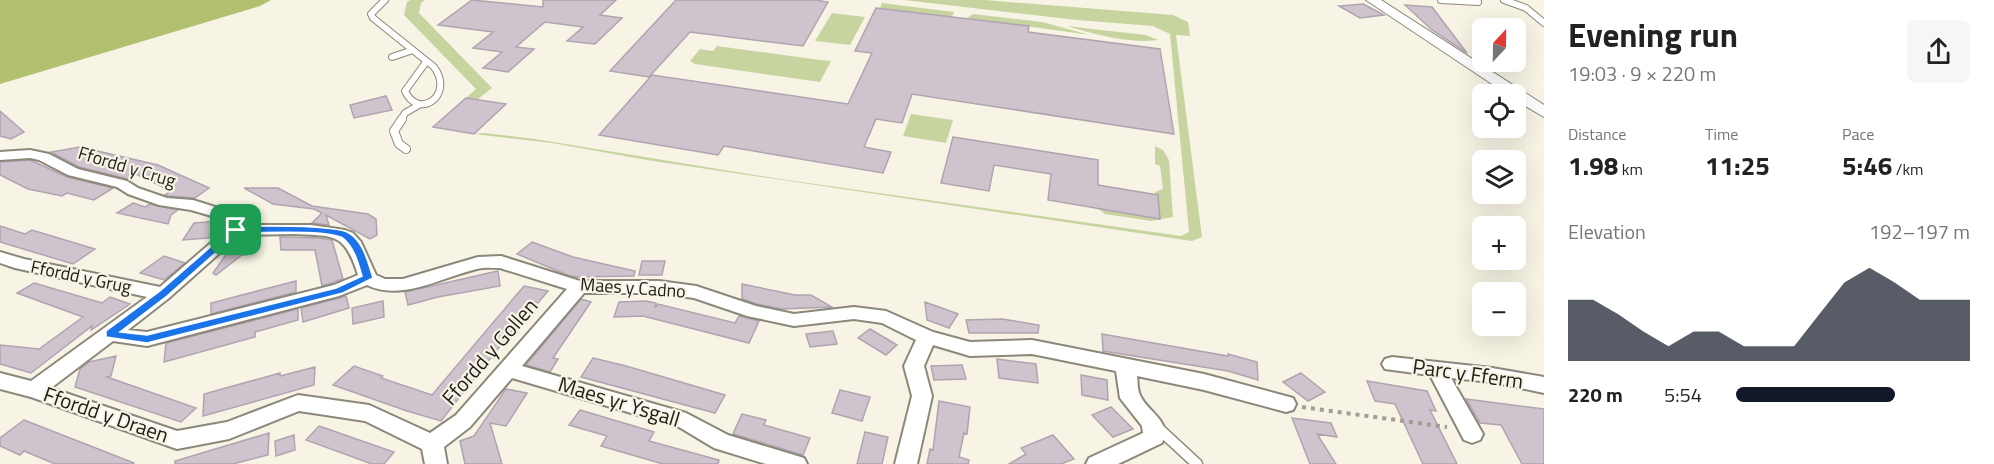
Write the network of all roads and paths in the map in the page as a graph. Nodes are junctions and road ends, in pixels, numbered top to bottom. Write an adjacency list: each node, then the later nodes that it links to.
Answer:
1 (385, 0): 7 (lane)
2 (1372, 0): 11 (street)
3 (1442, 0): 5 (lane)
4 (1504, 0): 6 (lane)
5 (1478, 2)
6 (1544, 23)
7 (413, 50): 8 (lane); 9 (lane)
8 (392, 57)
9 (426, 62): 10 (lane); 10 (lane)
10 (418, 105): 12 (lane)
11 (1544, 112)
12 (406, 149)
13 (0, 156): 14 (street, Ffordd y Crug)
14 (236, 230): 16 (street); 18 (street)
15 (0, 257): 18 (street, Ffordd y Grug)
16 (368, 278): 17 (street, Maes y Cadno); 19 (street)
17 (579, 287): 20 (street, Maes y Cadno); 23 (street, Ffordd y Gollen)
18 (163, 294): 19 (street)
19 (110, 334): 27 (street)
20 (927, 336): 22 (street, Maes y Cadno); 34 (street)
21 (1392, 364): 24 (street, Parc y Fferm)
22 (1125, 365): 28 (street, Maes y Cadno); 29 (street)
23 (507, 369): 32 (street, Ffordd y Gollen); 33 (street, Maes yr Ysgall)
24 (1436, 369): 26 (street, Parc y Fferm); 31 (street)
25 (0, 381): 27 (street, Ffordd y Draen)
26 (1544, 385)
27 (34, 390): 32 (street, Ffordd y Draen)
28 (1286, 404): 30 (path)
29 (1152, 423): 35 (street); 36 (lane)
30 (1447, 427)
31 (1472, 434)
32 (434, 454)
33 (796, 464)
34 (906, 464)
35 (1097, 464)
36 (1197, 464)

